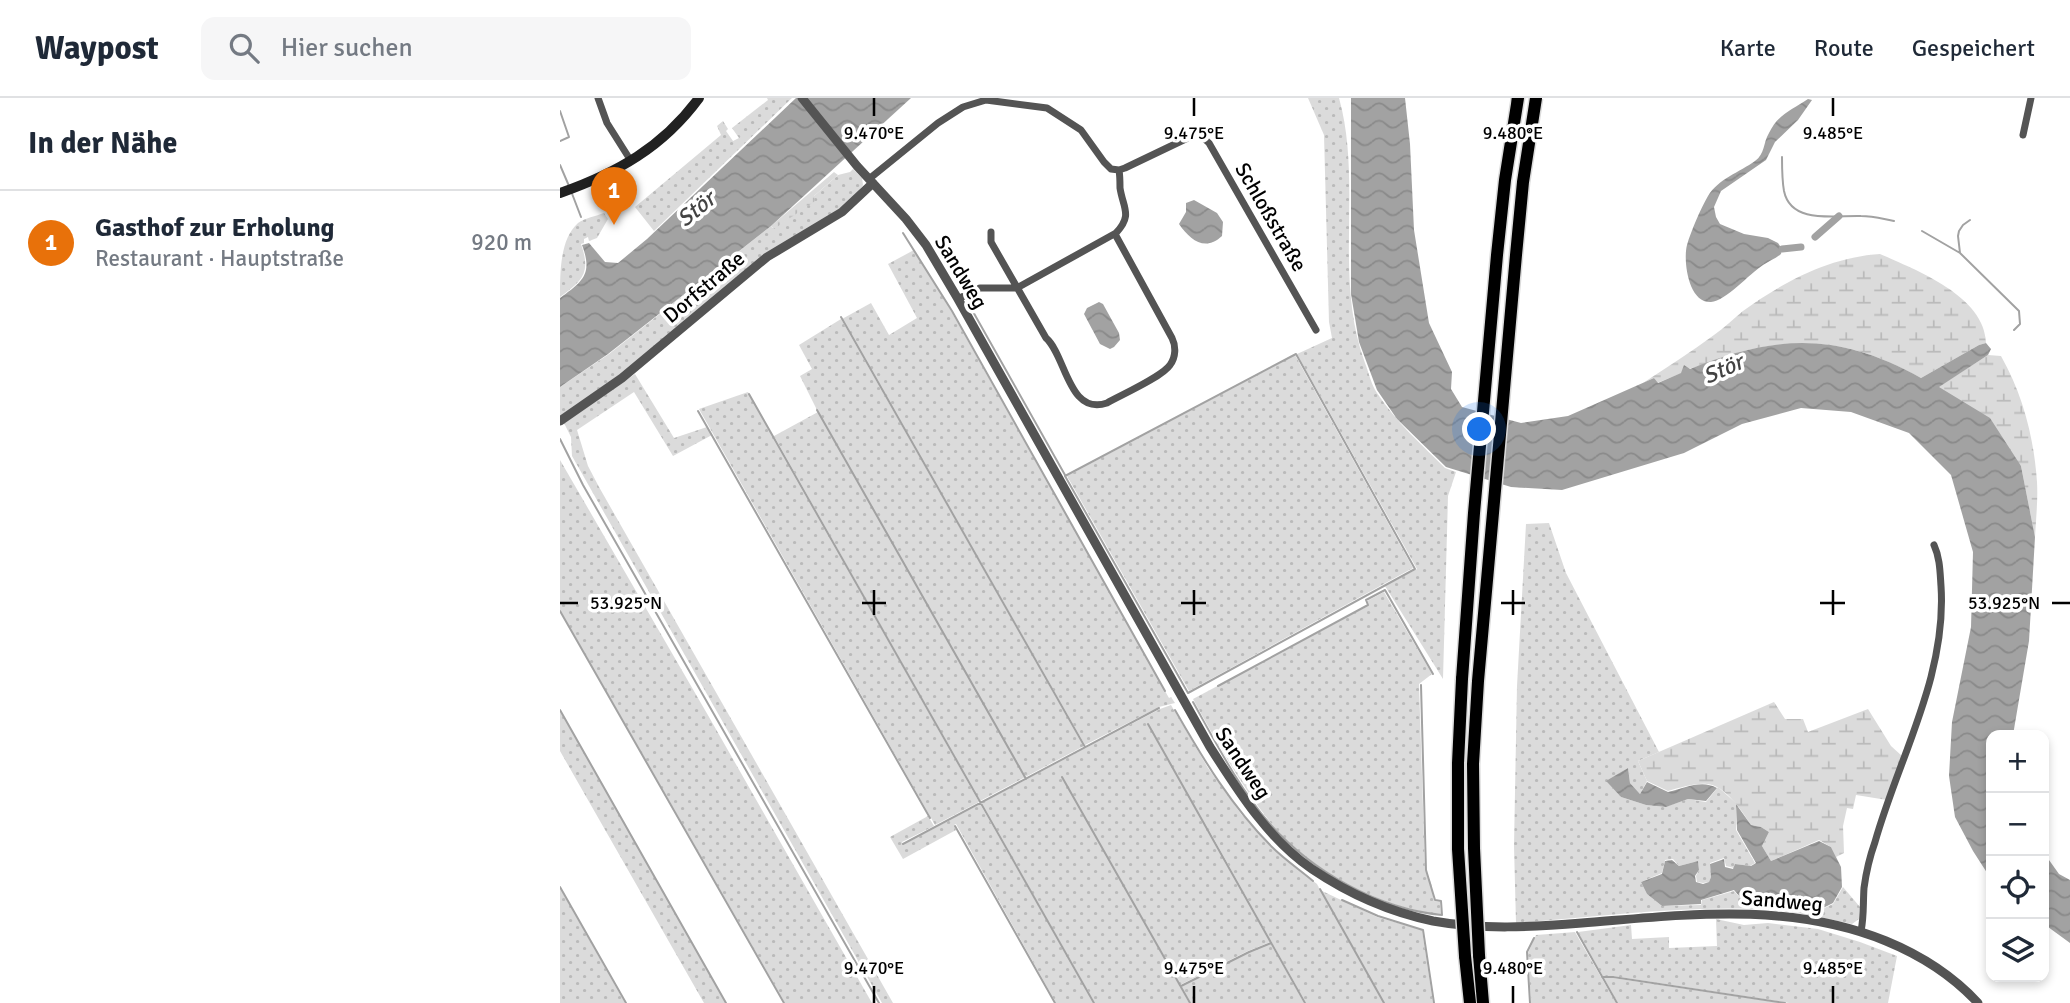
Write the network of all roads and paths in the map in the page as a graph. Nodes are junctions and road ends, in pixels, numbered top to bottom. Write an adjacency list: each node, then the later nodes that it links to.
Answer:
1 (598, 98): 8 (street)
2 (699, 98): 8 (main road)
3 (802, 98): 10 (street, Sandweg)
4 (1518, 98): 20 (highway, bridge)
5 (1536, 98): 21 (highway, bridge)
6 (2031, 98): 7 (street)
7 (2023, 135)
8 (631, 161): 11 (main road)
9 (1119, 170): 10 (street); 13 (street); 16 (street, Schloßstraße)
10 (871, 181): 15 (street, Sandweg); 17 (street, Dorfstraße)
11 (566, 190)
12 (991, 232): 14 (street)
13 (1115, 234): 14 (street); 14 (street)
14 (1017, 288): 15 (street)
15 (958, 299): 19 (street, Sandweg)
16 (1316, 330)
17 (560, 421)
18 (1934, 545): 19 (street)
19 (1861, 931): 22 (street, Sandweg)
20 (1470, 1003)
21 (1483, 1003)
22 (1978, 1003)

